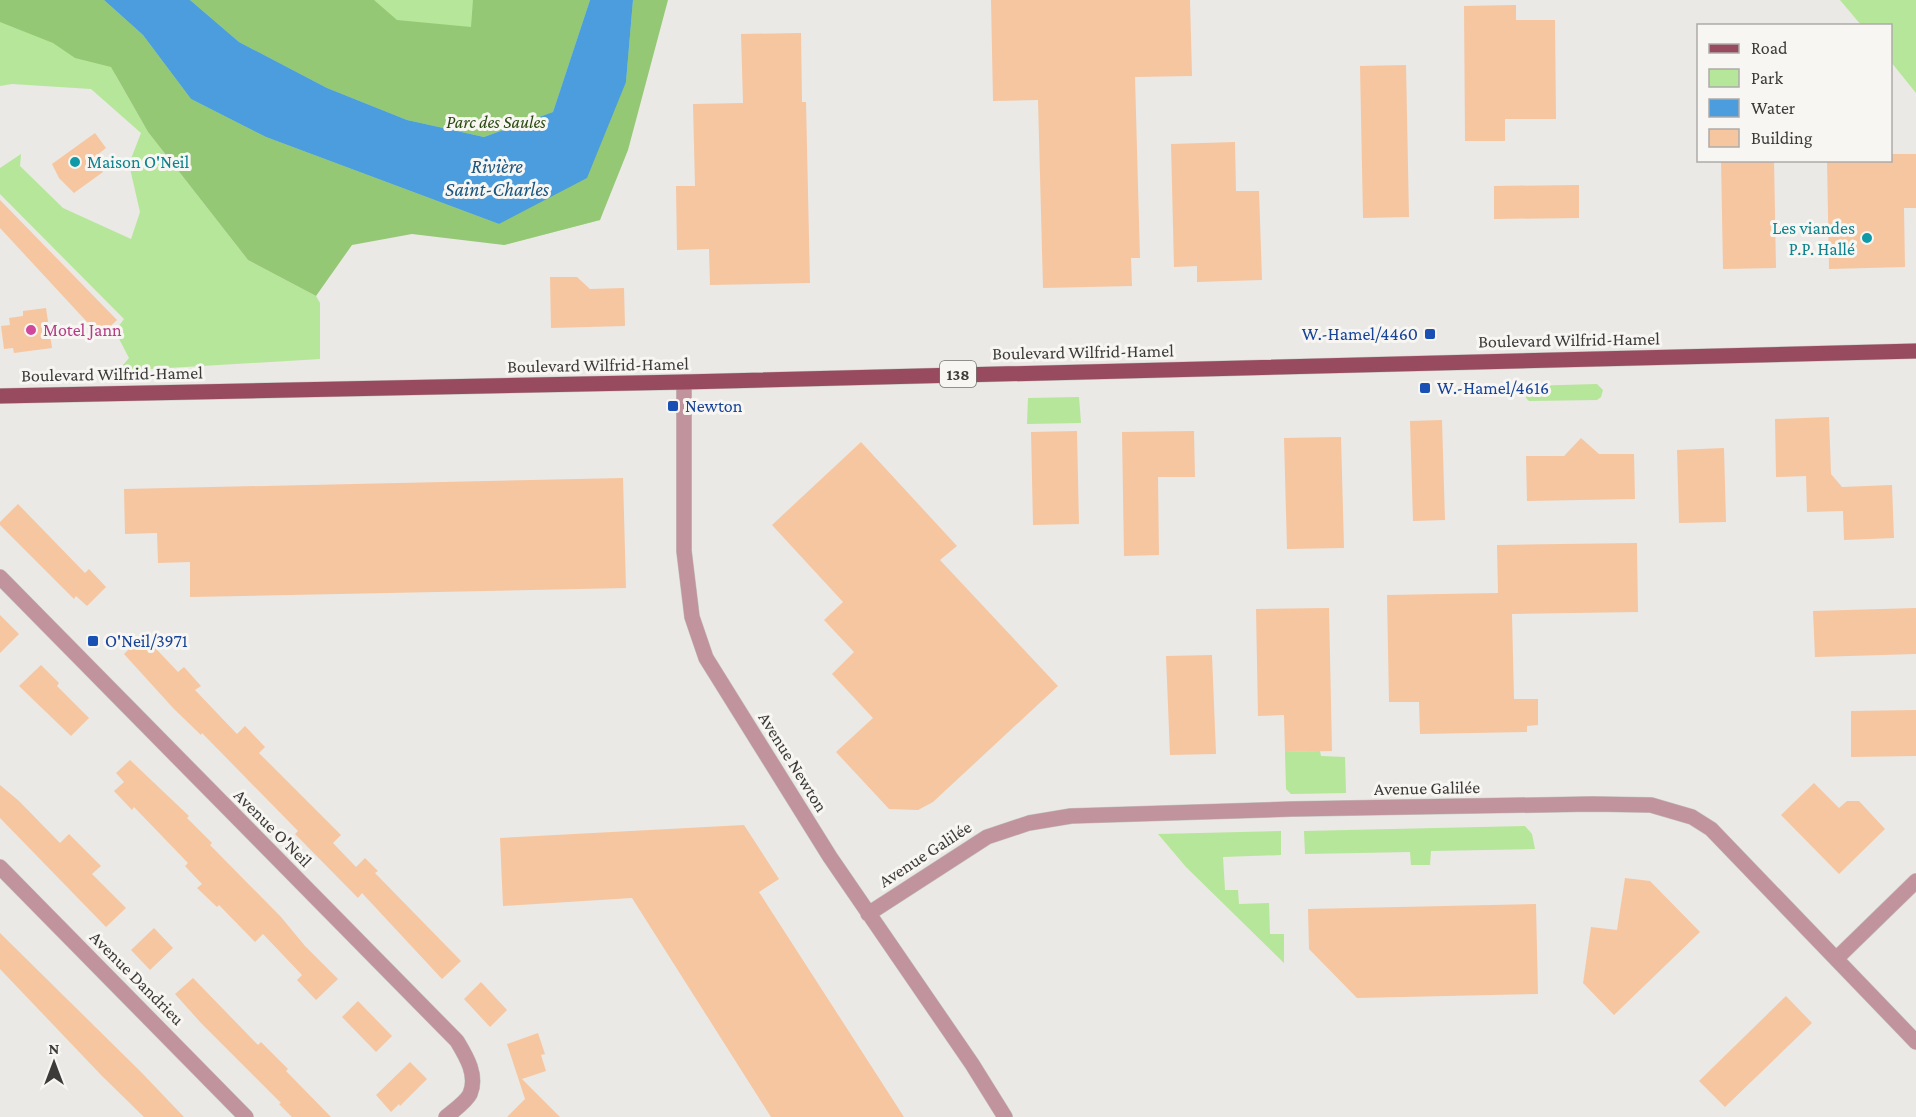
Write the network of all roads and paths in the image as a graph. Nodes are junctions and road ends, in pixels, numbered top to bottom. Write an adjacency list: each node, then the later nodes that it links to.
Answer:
1 (1916, 351): 2 (main road, Boulevard Wilfrid-Hamel / 138)
2 (684, 382): 3 (main road, Boulevard Wilfrid-Hamel / 138); 7 (street, Avenue Newton)
3 (0, 396)
4 (0, 577): 11 (street, Avenue O'Neil)
5 (0, 867): 10 (street, Avenue Dandrieu)
6 (1916, 881): 8 (street)
7 (868, 914): 8 (street, Avenue Galilée); 12 (street, Avenue Newton)
8 (1836, 959): 9 (street, Avenue Galilée)
9 (1916, 1042)
10 (246, 1117)
11 (446, 1117)
12 (1005, 1117)

